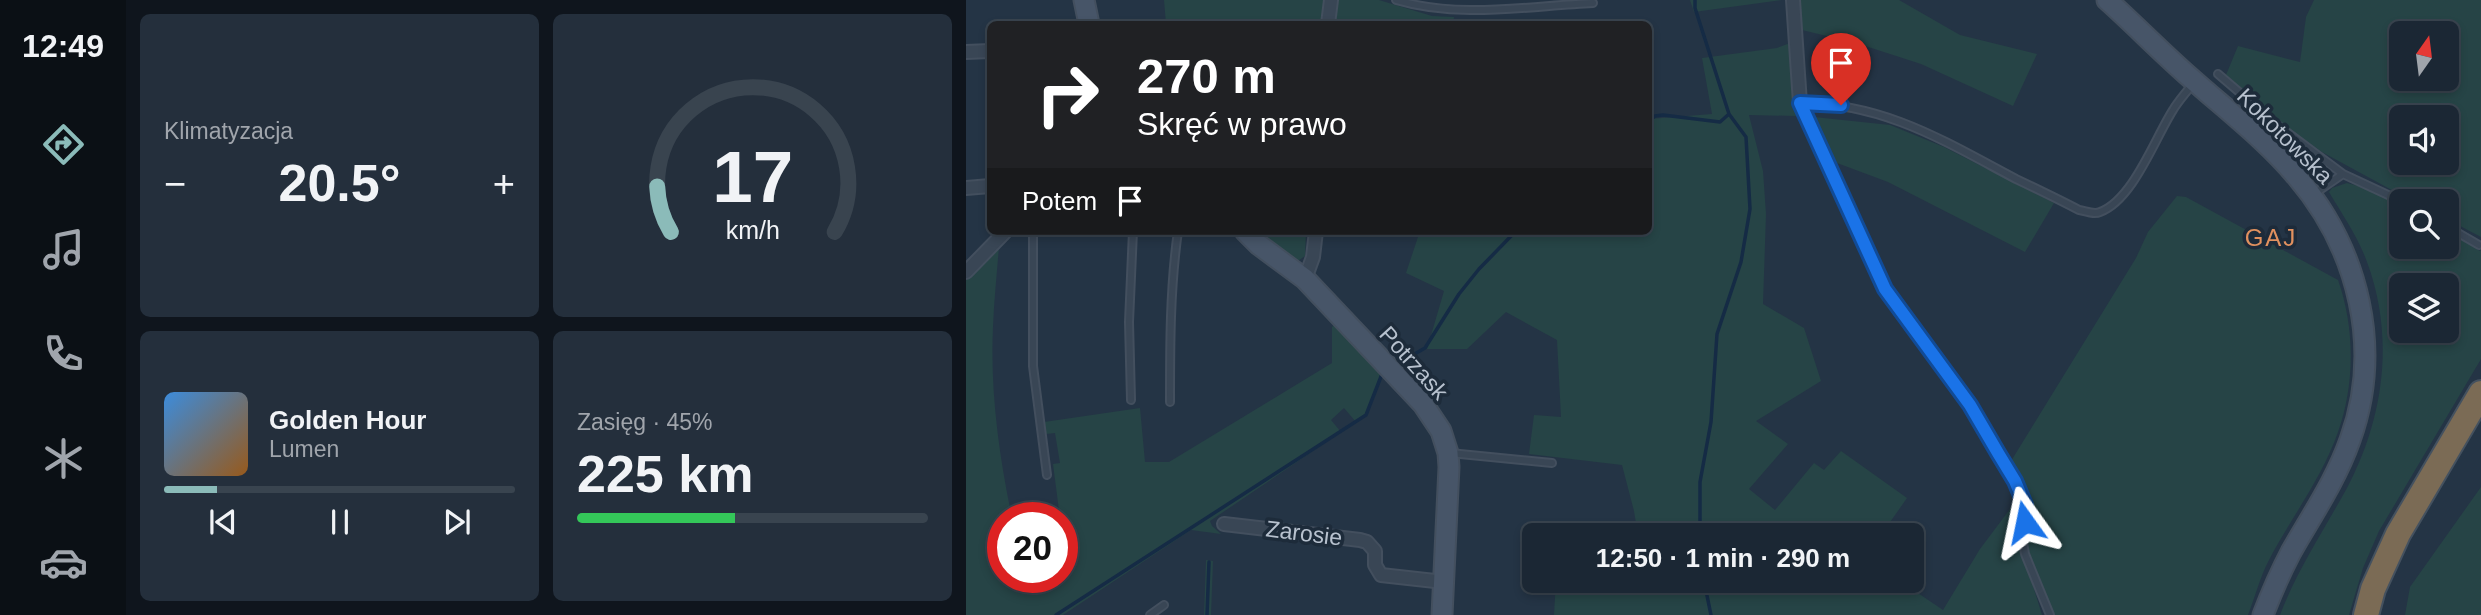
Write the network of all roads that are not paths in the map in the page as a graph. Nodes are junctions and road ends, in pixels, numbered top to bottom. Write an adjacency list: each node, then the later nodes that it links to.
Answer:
1 (1084, 0): 7 (street)
2 (1331, 0): 8 (street)
3 (1396, 0): 6 (lane)
4 (1793, 0): 13 (street)
5 (2107, 0): 12 (street, Kokotowska)
6 (1593, 3)
7 (1088, 21)
8 (1328, 21)
9 (987, 51): 10 (street)
10 (966, 52)
11 (2218, 74): 14 (lane)
12 (2194, 81): 13 (lane); 17 (street, Kokotowska)
13 (1800, 103): 35 (street)
14 (2343, 174): 17 (lane); 18 (lane)
15 (987, 186): 16 (street)
16 (966, 188)
17 (2312, 195): 42 (street, Kokotowska)
18 (2389, 195)
19 (2459, 233): 26 (lane)
20 (1002, 235): 27 (street)
21 (1033, 235): 34 (lane)
22 (1133, 235): 30 (lane)
23 (1177, 235): 31 (lane)
24 (1249, 235): 28 (street, Potrzask)
25 (1316, 235): 28 (street)
26 (2479, 245)
27 (966, 272)
28 (1305, 279): 32 (street, Potrzask)
29 (2481, 393): 43 (highway)
30 (1131, 400)
31 (1170, 402)
32 (1448, 453): 33 (lane); 37 (street, Potrzask)
33 (1552, 463)
34 (1047, 475)
35 (2015, 481): 41 (lane)
36 (1224, 524): 37 (street, Zarosie)
37 (1444, 582): 40 (street, Potrzask)
38 (1164, 605): 39 (lane)
39 (1150, 615)
40 (1442, 615)
41 (2050, 615)
42 (2263, 615)
43 (2366, 615)

